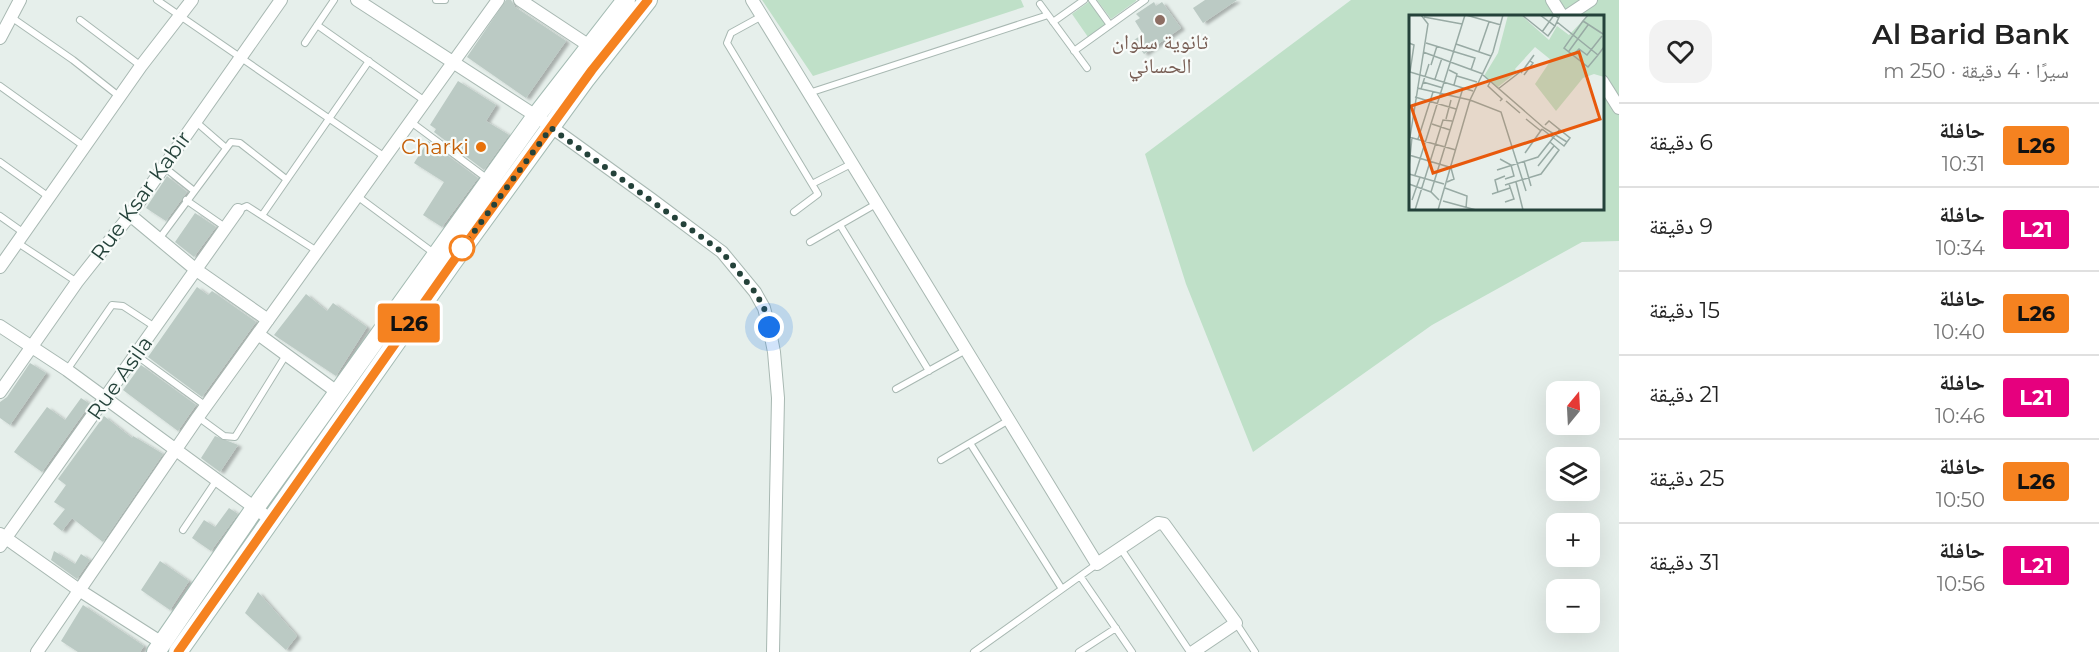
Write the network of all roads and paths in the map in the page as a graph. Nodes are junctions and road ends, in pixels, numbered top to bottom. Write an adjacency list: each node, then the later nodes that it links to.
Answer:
1 (20, 0): 25 (street)
2 (157, 0): 23 (lane)
3 (192, 0): 23 (street)
4 (280, 0): 34 (street, Rue Ksar Kabir)
5 (334, 0): 28 (lane)
6 (357, 0): 36 (street)
7 (436, 0): 8 (lane)
8 (445, 0)
9 (498, 0): 36 (street)
10 (520, 0): 32 (street)
11 (626, 0): 32 (street)
12 (648, 0): 49 (street)
13 (752, 0): 24 (street)
14 (1084, 0): 27 (lane)
15 (1092, 0): 29 (lane)
16 (1552, 0): 21 (street)
17 (1591, 0): 22 (street)
18 (1142, 1): 29 (lane)
19 (1040, 4): 20 (lane)
20 (1048, 15): 27 (lane); 41 (lane)
21 (1561, 15)
22 (1568, 15)
23 (181, 16): 34 (lane); 37 (street)
24 (762, 16): 41 (street); 58 (lane)
25 (11, 17): 30 (street); 42 (lane)
26 (80, 20): 37 (lane)
27 (1053, 22): 33 (lane)
28 (317, 25): 31 (lane); 35 (lane)
29 (1110, 25): 33 (lane)
30 (0, 38)
31 (305, 43)
32 (588, 45): 45 (street)
33 (1074, 51): 38 (lane)
34 (239, 57): 46 (lane); 47 (street, Rue Ksar Kabir)
35 (369, 61): 43 (lane); 46 (lane)
36 (453, 63): 43 (street); 45 (street)
37 (141, 66): 42 (street)
38 (1087, 68)
39 (1604, 84): 44 (street)
40 (0, 86): 50 (lane)
41 (808, 93): 54 (street)
42 (121, 98): 50 (street)
43 (426, 101): 48 (street)
44 (1618, 105)
45 (536, 116): 49 (street); 57 (street)
46 (329, 118): 52 (lane); 56 (lane)
47 (195, 121): 51 (lane); 55 (street, Rue Ksar Kabir)
48 (411, 122): 52 (street); 57 (lane)
49 (551, 128): 101 (street); 114 (street)
50 (85, 147): 61 (street)
51 (226, 148): 56 (lane); 59 (lane)
52 (385, 157): 60 (street)
53 (0, 162): 61 (lane)
54 (851, 164): 58 (lane); 63 (street)
55 (164, 166): 59 (lane); 67 (street, Rue Ksar Kabir)
56 (286, 179): 66 (lane)
57 (489, 180): 75 (street)
58 (812, 184): 65 (lane)
59 (193, 190): 62 (lane)
60 (357, 196): 74 (street); 75 (lane)
61 (49, 197): 71 (street)
62 (186, 200): 70 (lane); 72 (lane)
63 (876, 204): 69 (lane); 84 (street)
64 (238, 210): 66 (lane); 70 (street, Rue Asila)
65 (794, 212)
66 (263, 214): 74 (lane)
67 (130, 215): 72 (street); 78 (street, Rue Ksar Kabir)
68 (0, 216): 71 (lane)
69 (840, 225): 73 (lane); 88 (lane)
70 (225, 226): 77 (street, Rue Asila)
71 (21, 238): 76 (street); 78 (lane)
72 (158, 239): 77 (street)
73 (810, 242)
74 (317, 252): 79 (street)
75 (436, 254): 91 (street)
76 (0, 267)
77 (195, 269): 79 (street); 81 (street, Rue Asila)
78 (77, 282): 83 (street, Rue Ksar Kabir)
79 (268, 320): 82 (street)
80 (0, 326): 83 (street)
81 (155, 327): 85 (street, Rue Asila); 87 (lane)
82 (258, 334): 86 (street); 93 (street)
83 (32, 348): 87 (street); 90 (street, Rue Ksar Kabir)
84 (966, 350): 88 (lane); 95 (street)
85 (136, 355): 92 (street, Rue Asila); 93 (lane)
86 (286, 355): 91 (street); 94 (lane)
87 (67, 370): 92 (street)
88 (929, 371): 89 (lane)
89 (896, 389)
90 (0, 392)
91 (337, 392): 100 (street)
92 (105, 399): 97 (street); 103 (street, Rue Asila)
93 (206, 406): 94 (street)
94 (198, 417): 97 (street)
95 (1009, 420): 96 (lane); 105 (street)
96 (970, 442): 98 (lane); 107 (lane)
97 (177, 452): 99 (street); 108 (street)
98 (940, 460)
99 (216, 481): 100 (street); 102 (lane)
100 (255, 508): 101 (street); 111 (street)
101 (270, 519): 113 (street)
102 (183, 530)
103 (2, 539): 108 (street)
104 (1120, 549): 105 (street); 109 (street); 118 (lane)
105 (1097, 564): 106 (lane)
106 (1080, 576): 107 (lane); 110 (lane)
107 (1062, 589): 115 (lane)
108 (79, 590): 111 (street); 112 (street)
109 (1236, 623): 118 (street); 119 (lane)
110 (1116, 628): 116 (lane); 117 (lane)
111 (159, 647)
112 (37, 652)
113 (178, 652)
114 (773, 652)
115 (974, 652)
116 (1079, 652)
117 (1132, 652)
118 (1192, 652)
119 (1255, 652)

